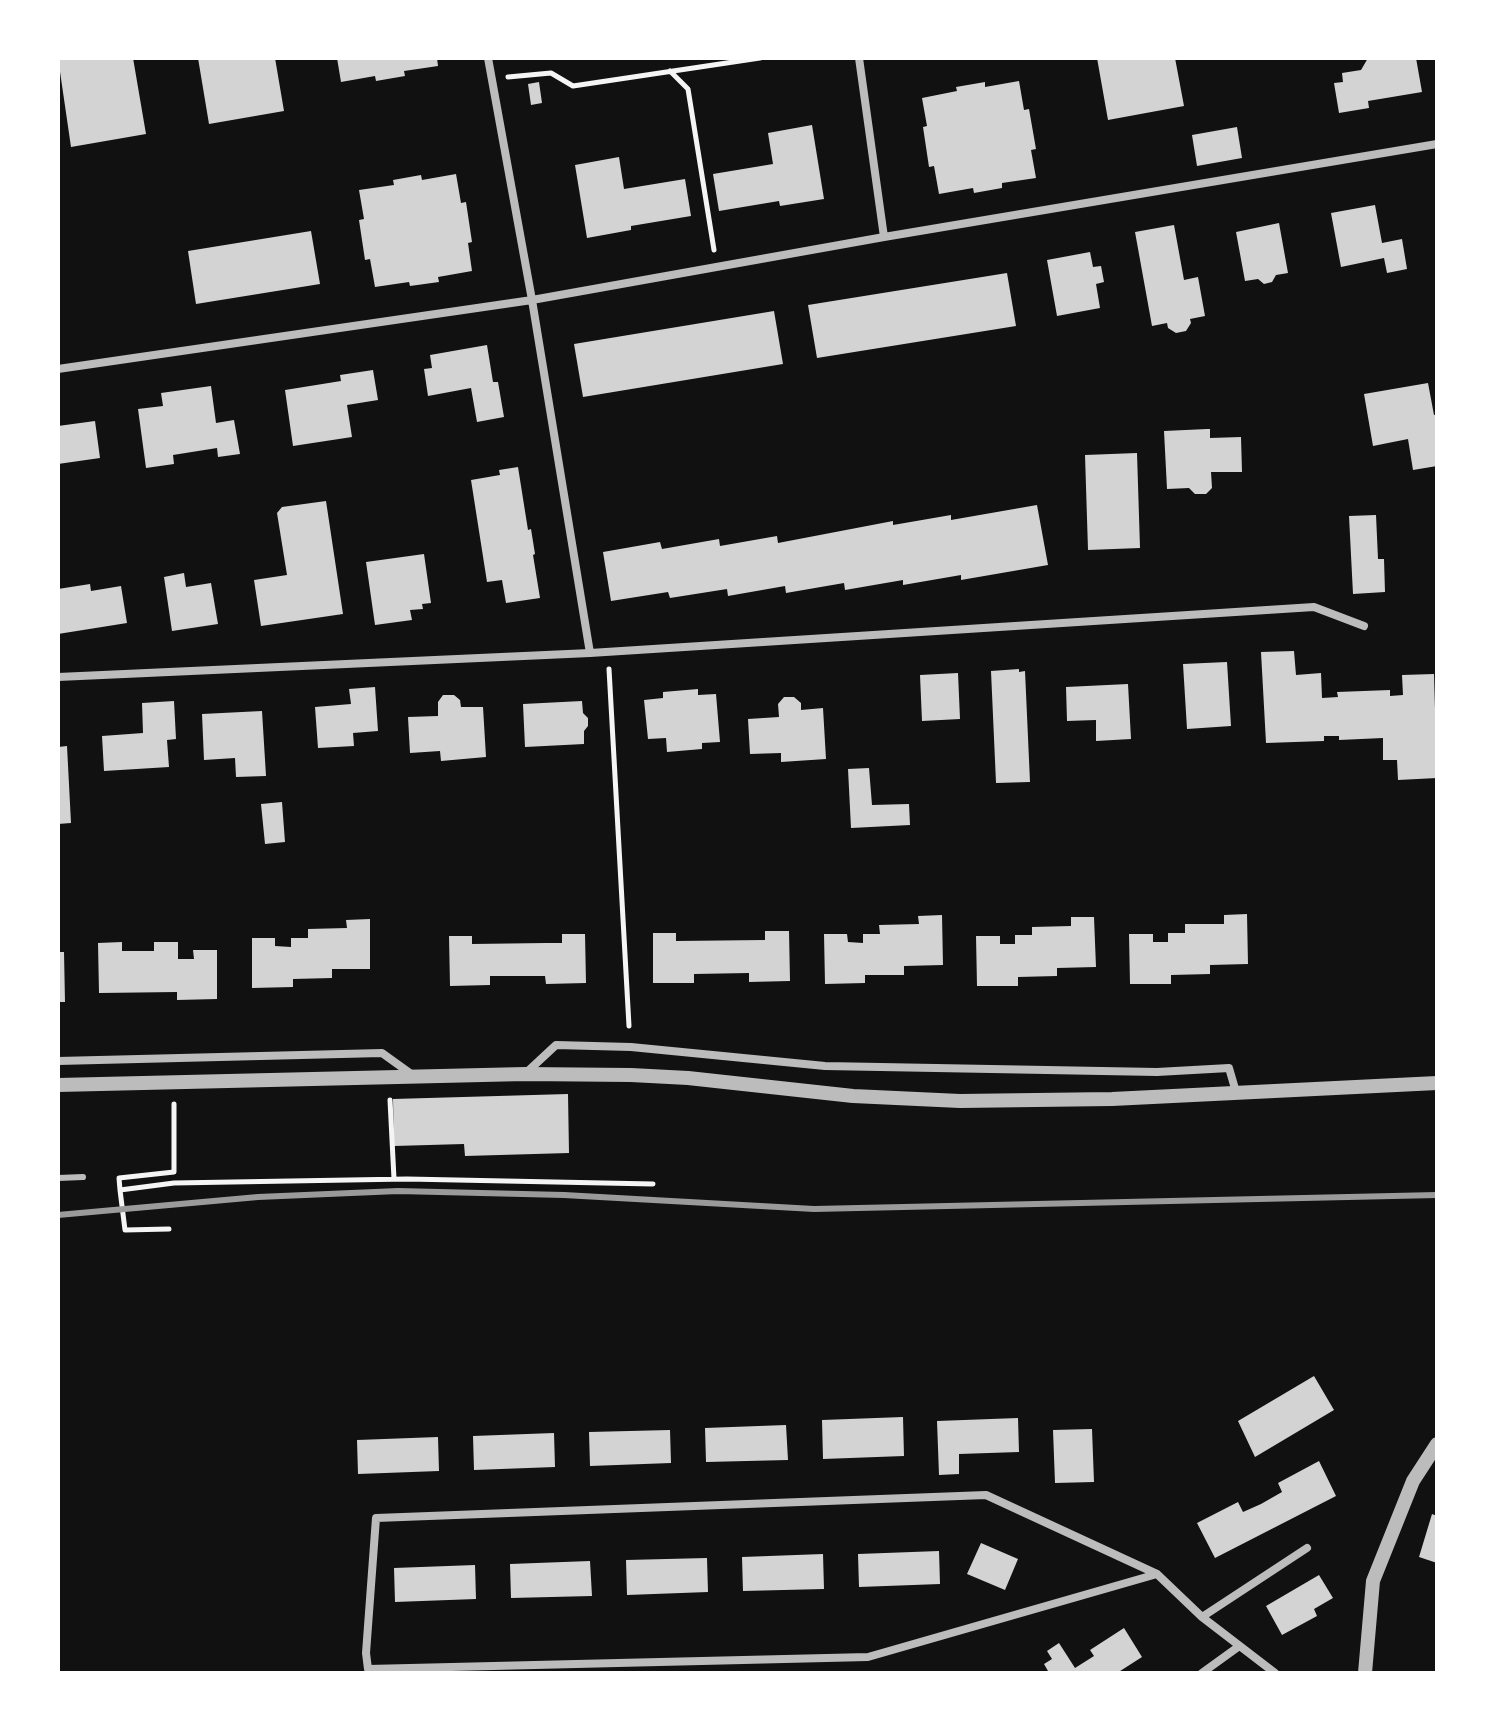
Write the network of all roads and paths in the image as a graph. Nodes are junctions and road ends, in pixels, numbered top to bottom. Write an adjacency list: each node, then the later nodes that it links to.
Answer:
1 (488, 58): 5 (street)
2 (760, 58): 4 (path)
3 (859, 58): 7 (street)
4 (670, 71): 5 (path); 8 (path)
5 (492, 79): 9 (street)
6 (1437, 144): 7 (street)
7 (884, 237): 8 (street)
8 (717, 267): 9 (street)
9 (532, 300): 10 (street); 13 (street)
10 (58, 369)
11 (1364, 626): 12 (street)
12 (608, 652): 13 (street); 15 (path)
13 (590, 653): 14 (street)
14 (58, 677)
15 (631, 1047): 17 (street); 22 (street)
16 (58, 1061): 18 (street)
17 (525, 1074): 18 (street); 22 (street)
18 (414, 1077): 20 (street)
19 (1437, 1083): 22 (street)
20 (174, 1084): 21 (street); 28 (path)
21 (58, 1085)
22 (1236, 1092)
23 (389, 1093): 26 (path)
24 (83, 1177): 25 (lane)
25 (58, 1178)
26 (394, 1179): 27 (path); 28 (path)
27 (653, 1184)
28 (120, 1190): 29 (path)
29 (169, 1229)
30 (1437, 1444): 39 (street)
31 (1307, 1548): 33 (street)
32 (1157, 1574): 33 (street); 35 (street); 35 (street)
33 (1202, 1617): 34 (street)
34 (1238, 1647): 37 (street); 38 (street)
35 (714, 1662): 36 (street)
36 (714, 1673)
37 (1202, 1673)
38 (1275, 1673)
39 (1365, 1673)

